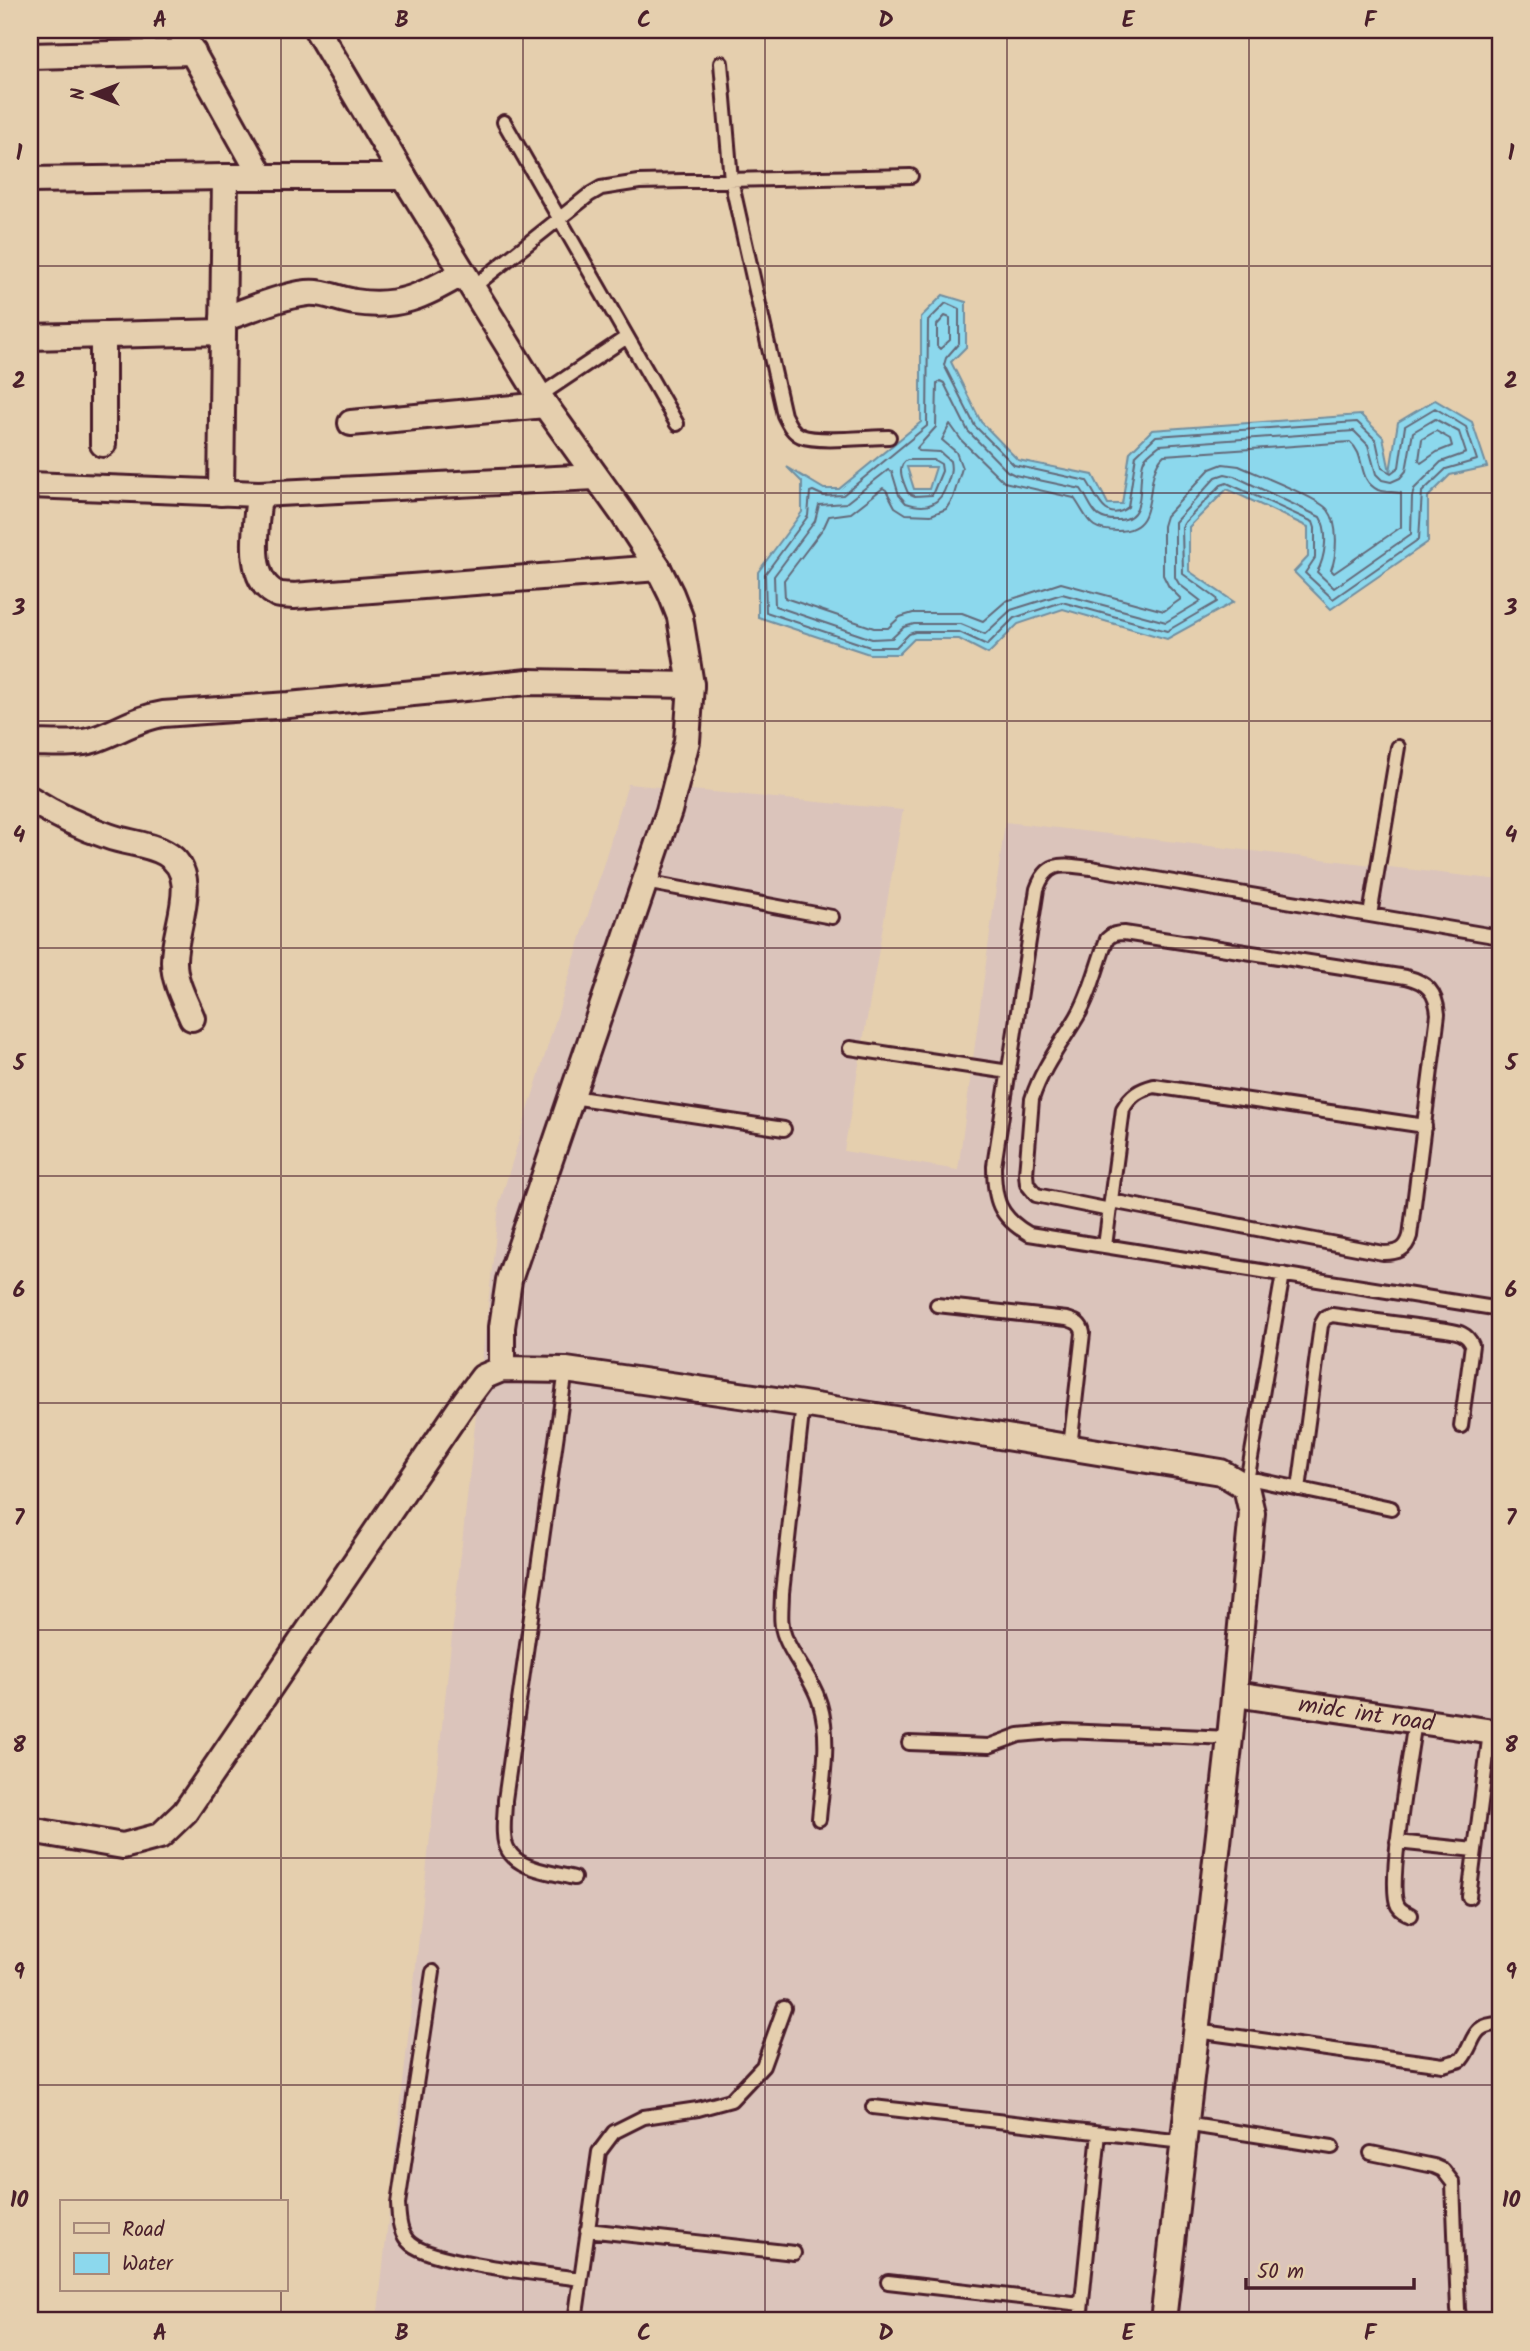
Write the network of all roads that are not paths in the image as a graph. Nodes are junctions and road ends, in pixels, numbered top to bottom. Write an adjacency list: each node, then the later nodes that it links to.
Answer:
1 (180, 30): 3 (street)
2 (317, 30): 10 (street)
3 (193, 52): 4 (street); 9 (street)
4 (30, 56)
5 (721, 63): 12 (lane)
6 (503, 122): 13 (lane)
7 (911, 176): 12 (lane)
8 (225, 177): 9 (street); 11 (street); 15 (street)
9 (262, 177): 10 (street)
10 (404, 177): 14 (street)
11 (30, 180)
12 (731, 180): 13 (lane); 22 (lane)
13 (559, 219): 14 (lane); 18 (lane)
14 (468, 280): 15 (street); 19 (street)
15 (223, 325): 16 (street); 26 (street)
16 (103, 335): 17 (street); 23 (street)
17 (30, 337)
18 (627, 337): 19 (lane); 21 (lane)
19 (542, 401): 20 (street); 24 (street)
20 (351, 423)
21 (677, 424)
22 (889, 437)
23 (103, 444)
24 (595, 477): 27 (street); 28 (street)
25 (30, 485): 26 (street)
26 (221, 493): 27 (street)
27 (259, 494): 28 (street)
28 (658, 568): 29 (street)
29 (691, 685): 30 (street); 33 (street)
30 (30, 743)
31 (1398, 747): 34 (lane)
32 (30, 799): 37 (street)
33 (645, 882): 35 (lane); 40 (street)
34 (1370, 915): 36 (lane); 39 (lane)
35 (832, 916)
36 (1500, 937)
37 (192, 1018)
38 (850, 1048): 39 (lane)
39 (1009, 1072): 44 (lane)
40 (572, 1097): 42 (lane); 48 (street)
41 (1425, 1126): 43 (lane); 43 (lane); 43 (lane)
42 (783, 1129)
43 (1110, 1206): 44 (lane)
44 (1105, 1246): 45 (lane)
45 (1283, 1274): 47 (lane); 53 (lane)
46 (937, 1305): 52 (lane)
47 (1500, 1308)
48 (502, 1369): 49 (street); 62 (street)
49 (566, 1370): 50 (street); 65 (lane)
50 (803, 1404): 52 (street); 61 (lane)
51 (1461, 1426): 54 (lane)
52 (1070, 1447): 53 (street)
53 (1247, 1483): 54 (lane); 56 (street)
54 (1299, 1489): 55 (lane)
55 (1391, 1508)
56 (1235, 1694): 57 (street, midc int road); 59 (street)
57 (1415, 1721): 58 (street, midc int road); 63 (lane)
58 (1495, 1733): 64 (lane)
59 (1230, 1738): 60 (lane); 71 (street)
60 (909, 1744)
61 (819, 1819)
62 (30, 1830)
63 (1397, 1842): 64 (lane); 67 (lane)
64 (1474, 1850): 66 (lane)
65 (574, 1878)
66 (1469, 1897)
67 (1411, 1915)
68 (433, 1972): 79 (lane)
69 (783, 2008): 77 (lane)
70 (1500, 2024): 71 (lane)
71 (1196, 2031): 74 (street)
72 (873, 2106): 73 (lane)
73 (1099, 2133): 74 (lane); 81 (lane)
74 (1184, 2133): 75 (lane); 84 (street)
75 (1332, 2147)
76 (1371, 2153): 85 (lane)
77 (587, 2230): 78 (lane); 79 (lane)
78 (794, 2253)
79 (580, 2279): 82 (lane)
80 (888, 2283): 81 (lane)
81 (1082, 2304): 83 (lane)
82 (575, 2321)
83 (1080, 2321)
84 (1163, 2321)
85 (1460, 2321)

